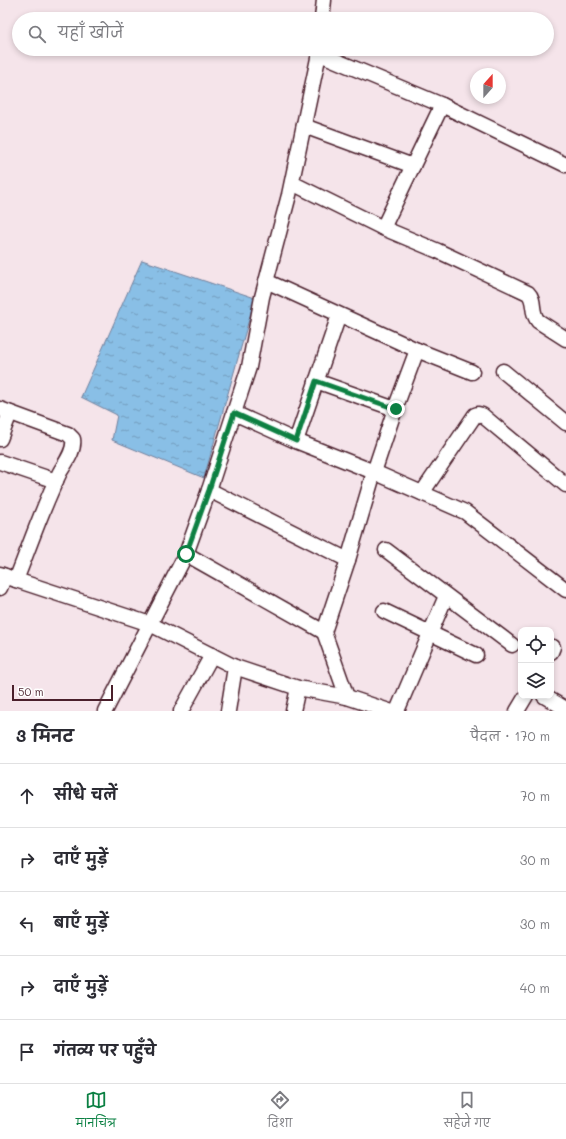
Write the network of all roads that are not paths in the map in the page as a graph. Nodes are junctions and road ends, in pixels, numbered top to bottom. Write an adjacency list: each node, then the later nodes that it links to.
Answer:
1 (324, 0): 2 (street)
2 (323, 12)
3 (319, 56): 6 (street)
4 (329, 56): 5 (street)
5 (442, 105): 7 (street); 8 (street)
6 (304, 126): 8 (street); 9 (street)
7 (566, 165)
8 (413, 166): 10 (street)
9 (292, 183): 10 (street); 11 (street)
10 (383, 228): 13 (street)
11 (266, 282): 12 (street); 20 (street)
12 (338, 315): 14 (street); 17 (street)
13 (566, 339)
14 (417, 350): 16 (street); 18 (street)
15 (503, 371): 21 (street)
16 (472, 372)
17 (316, 381): 18 (street); 23 (street)
18 (396, 409): 25 (street)
19 (5, 411): 22 (street); 26 (street)
20 (234, 413): 23 (street); 28 (street)
21 (566, 423)
22 (0, 439)
23 (296, 441): 25 (street)
24 (0, 462): 26 (street)
25 (374, 472): 29 (street); 32 (street)
26 (56, 481): 33 (street)
27 (566, 485): 29 (street)
28 (209, 490): 31 (street); 32 (street)
29 (422, 493): 34 (street)
30 (386, 550): 35 (street)
31 (186, 554): 37 (street); 38 (street)
32 (348, 560): 38 (street)
33 (5, 579): 37 (street)
34 (566, 590)
35 (446, 596): 39 (street); 40 (street)
36 (384, 611): 39 (street)
37 (150, 624): 41 (street); 49 (street)
38 (324, 632): 45 (street)
39 (430, 633): 42 (street); 54 (street)
40 (512, 645)
41 (212, 655): 43 (street); 50 (street)
42 (476, 655)
43 (235, 667): 44 (street); 51 (street)
44 (298, 688): 45 (street); 52 (street)
45 (347, 697): 53 (street)
46 (524, 699): 55 (street)
47 (549, 699): 48 (street)
48 (566, 709)
49 (105, 711)
50 (181, 711)
51 (228, 711)
52 (293, 711)
53 (389, 711)
54 (397, 711)
55 (518, 711)

